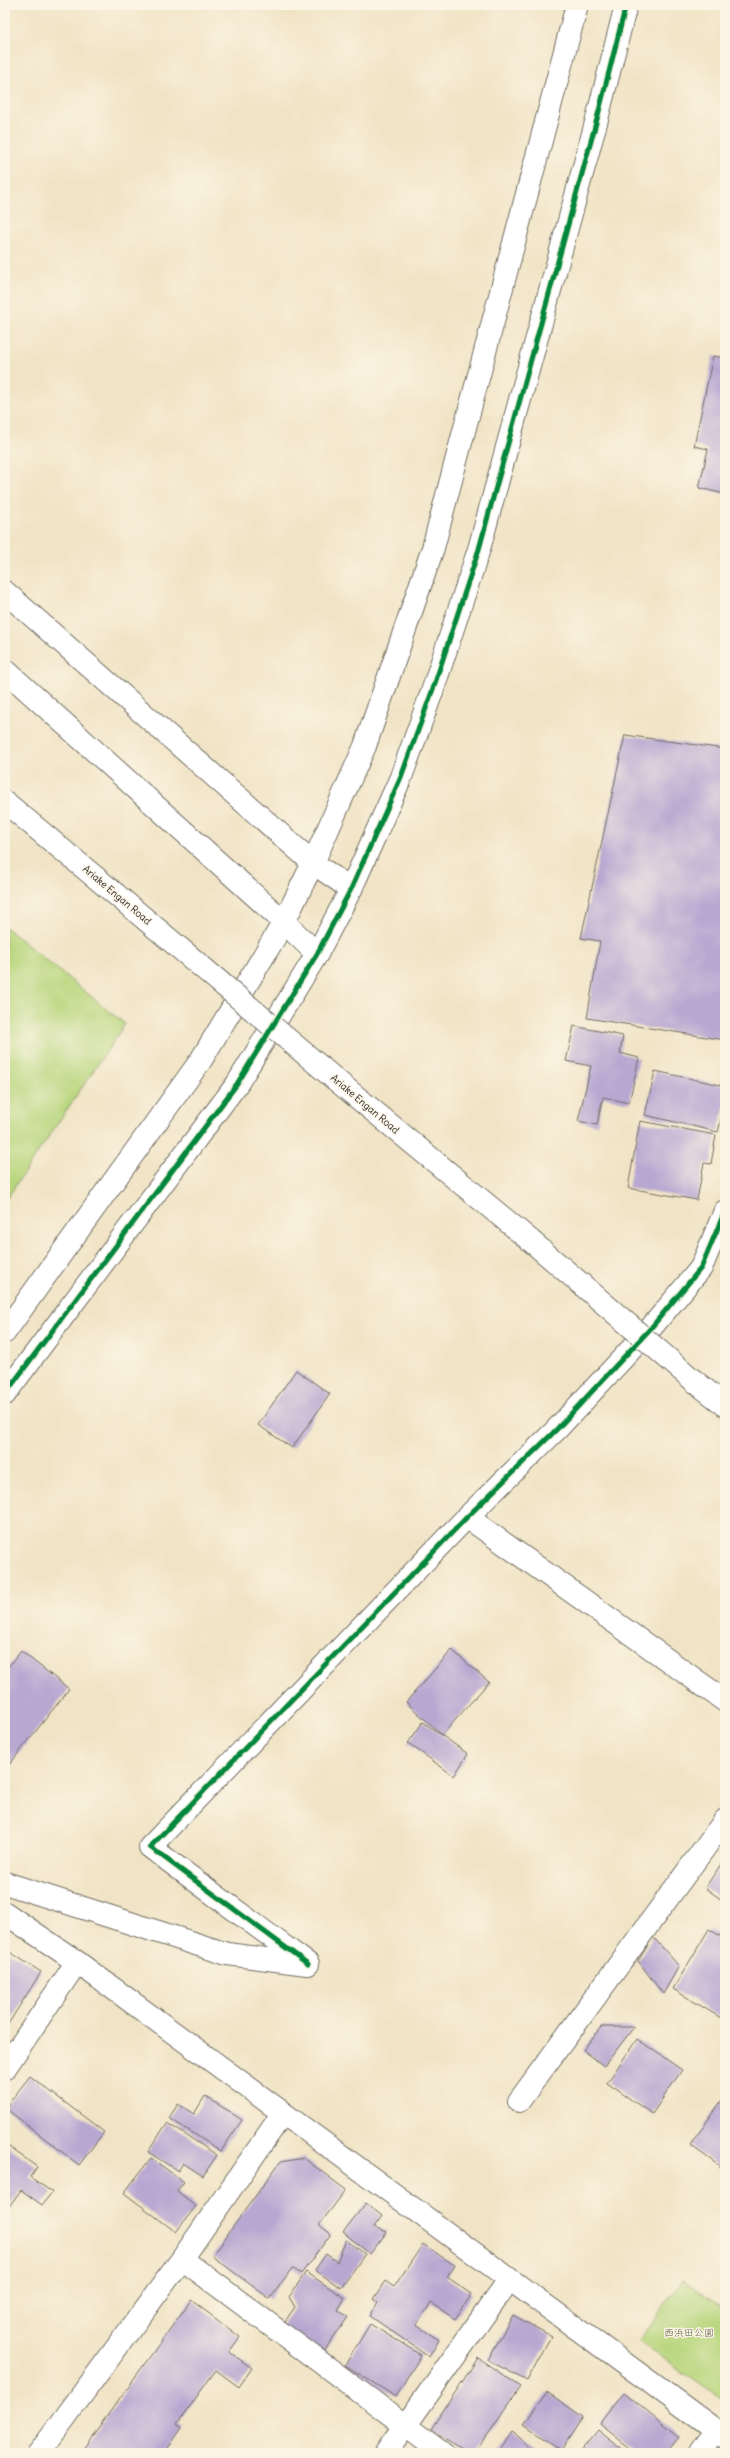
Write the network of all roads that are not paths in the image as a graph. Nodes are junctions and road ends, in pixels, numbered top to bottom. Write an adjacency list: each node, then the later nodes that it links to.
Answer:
1 (577, 5): 6 (main road)
2 (626, 5): 7 (main road)
3 (5, 592): 6 (main road)
4 (5, 670): 8 (main road)
5 (5, 802): 13 (main road, Ariake Engan Road, bridge)
6 (313, 863): 7 (main road); 8 (main road)
7 (351, 889): 9 (main road)
8 (284, 922): 9 (main road); 11 (main road)
9 (317, 954): 12 (main road)
10 (725, 1211): 14 (main road)
11 (5, 1332)
12 (5, 1394)
13 (725, 1406)
14 (467, 1517): 15 (main road); 17 (main road)
15 (725, 1701)
16 (725, 1820): 21 (main road)
17 (5, 1883)
18 (5, 1914): 19 (main road)
19 (77, 1962): 20 (main road); 22 (main road)
20 (5, 2068)
21 (519, 2101)
22 (283, 2114): 23 (main road); 24 (main road)
23 (182, 2259): 25 (main road); 27 (main road)
24 (509, 2280): 25 (main road); 26 (main road)
25 (406, 2427): 28 (main road); 29 (main road)
26 (721, 2434): 30 (main road)
27 (39, 2453)
28 (386, 2453)
29 (442, 2453)
30 (700, 2453)

